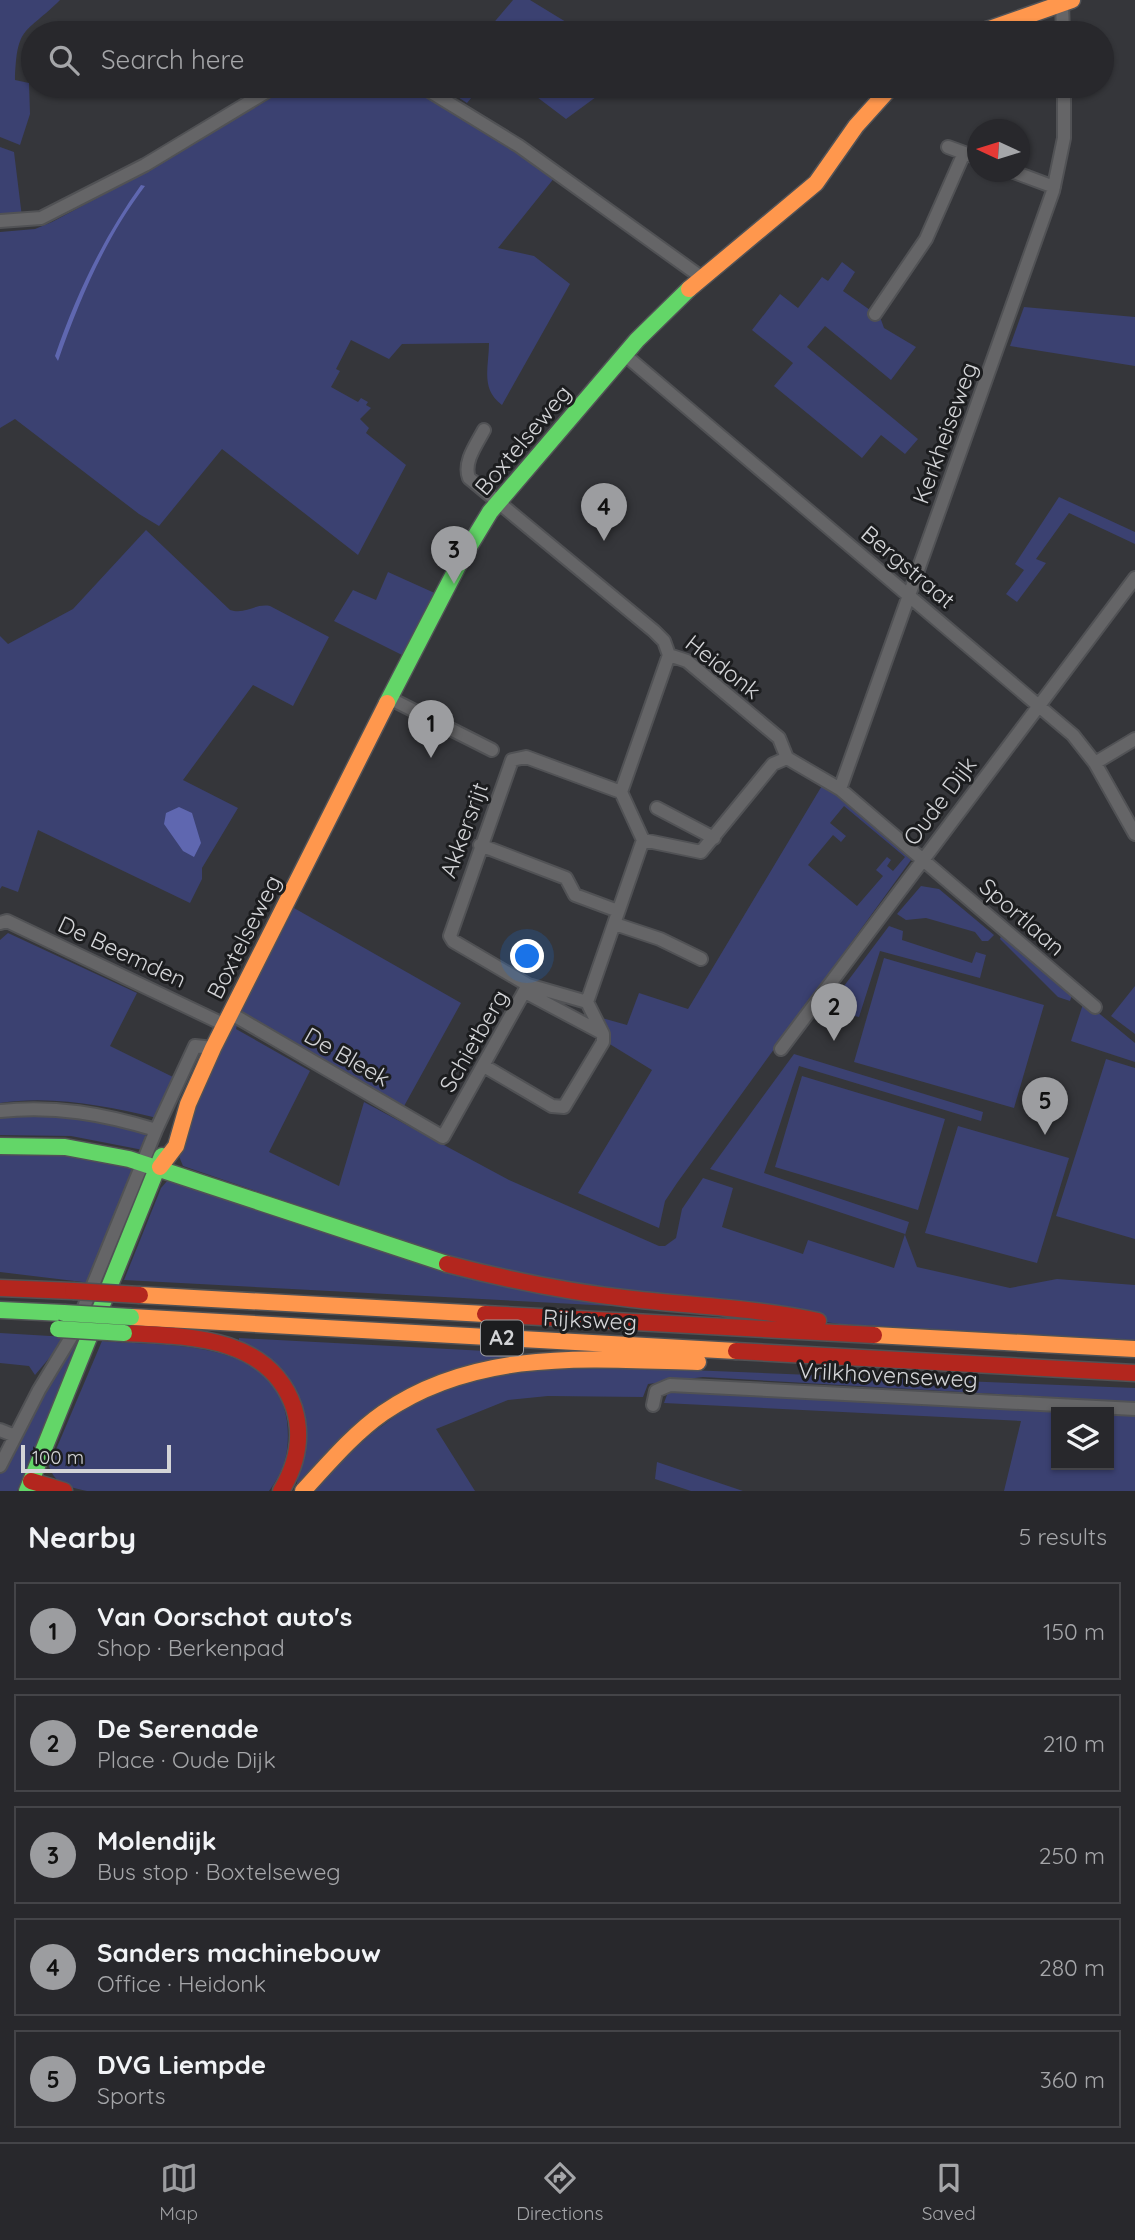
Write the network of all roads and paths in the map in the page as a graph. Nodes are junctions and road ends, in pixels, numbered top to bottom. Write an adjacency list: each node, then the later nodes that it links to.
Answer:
1 (1067, 2): 2 (main road); 3 (street)
2 (1012, 21)
3 (1065, 21)
4 (256, 98): 13 (street)
5 (440, 98): 14 (street)
6 (881, 98): 14 (main road, Boxtelseweg)
7 (1064, 98): 12 (street, Kerkheiseweg)
8 (948, 147): 9 (street)
9 (964, 153): 10 (street); 15 (street)
10 (967, 154)
11 (1030, 178): 12 (street)
12 (1054, 187): 20 (street, Kerkheiseweg)
13 (0, 221)
14 (701, 277): 16 (main road, Boxtelseweg)
15 (875, 314)
16 (625, 355): 18 (main road, Boxtelseweg); 20 (street, Bergstraat)
17 (484, 430): 18 (street, Heidonk)
18 (499, 502): 21 (street, Heidonk); 22 (main road, Boxtelseweg)
19 (1135, 578): 23 (street, Oude Dijk)
20 (909, 596): 23 (street, Bergstraat); 28 (street, Kerkheiseweg)
21 (669, 655): 26 (street, Heidonk); 29 (street)
22 (389, 698): 25 (street); 42 (main road, Boxtelseweg)
23 (1039, 705): 27 (street, Bergstraat); 35 (street, Oude Dijk)
24 (1135, 739): 27 (street)
25 (492, 750)
26 (787, 758): 28 (street, Heidonk); 32 (street)
27 (1095, 763): 31 (street, Bergstraat)
28 (840, 789): 35 (street, Heidonk)
29 (621, 792): 33 (street); 34 (street, Akkersrijt)
30 (657, 808): 32 (street)
31 (1135, 834)
32 (714, 838): 33 (street)
33 (643, 840): 36 (street)
34 (480, 845): 36 (street); 39 (street, Akkersrijt)
35 (923, 858): 41 (street, Sportlaan); 45 (street, Oude Dijk)
36 (617, 918): 38 (street); 40 (street)
37 (0, 923): 42 (street, De Beemden)
38 (701, 959)
39 (527, 988): 40 (street, Schietberg); 43 (street); 46 (street, Schietberg)
40 (587, 1002): 43 (street)
41 (1095, 1007)
42 (228, 1019): 44 (main road, Boxtelseweg); 49 (street, De Bleek)
43 (603, 1034): 46 (street)
44 (213, 1048): 48 (street); 52 (main road, Boxtelseweg)
45 (781, 1049)
46 (484, 1066): 49 (street, Schietberg)
47 (0, 1111): 48 (street)
48 (156, 1130): 51 (street)
49 (443, 1137)
50 (0, 1146): 51 (main road, A2)
51 (143, 1162): 52 (main road, A2); 63 (street)
52 (159, 1167): 56 (main road, A2); 65 (main road, Boxtelseweg)
53 (0, 1288): 56 (main road, Rijksweg / A2, bridge)
54 (0, 1310): 58 (main road, Rijksweg / A2, bridge)
55 (0, 1319): 67 (main road, bridge)
56 (875, 1334): 57 (main road, Rijksweg / A2)
57 (1135, 1349)
58 (874, 1359): 59 (main road, Rijksweg / A2); 68 (main road, A2)
59 (1135, 1373)
60 (653, 1405): 61 (street, Vrilkhovenseweg)
61 (1135, 1409)
62 (0, 1430): 63 (street)
63 (15, 1436): 64 (street)
64 (0, 1466)
65 (29, 1486): 66 (main road)
66 (64, 1491)
67 (281, 1491)
68 (303, 1491)

